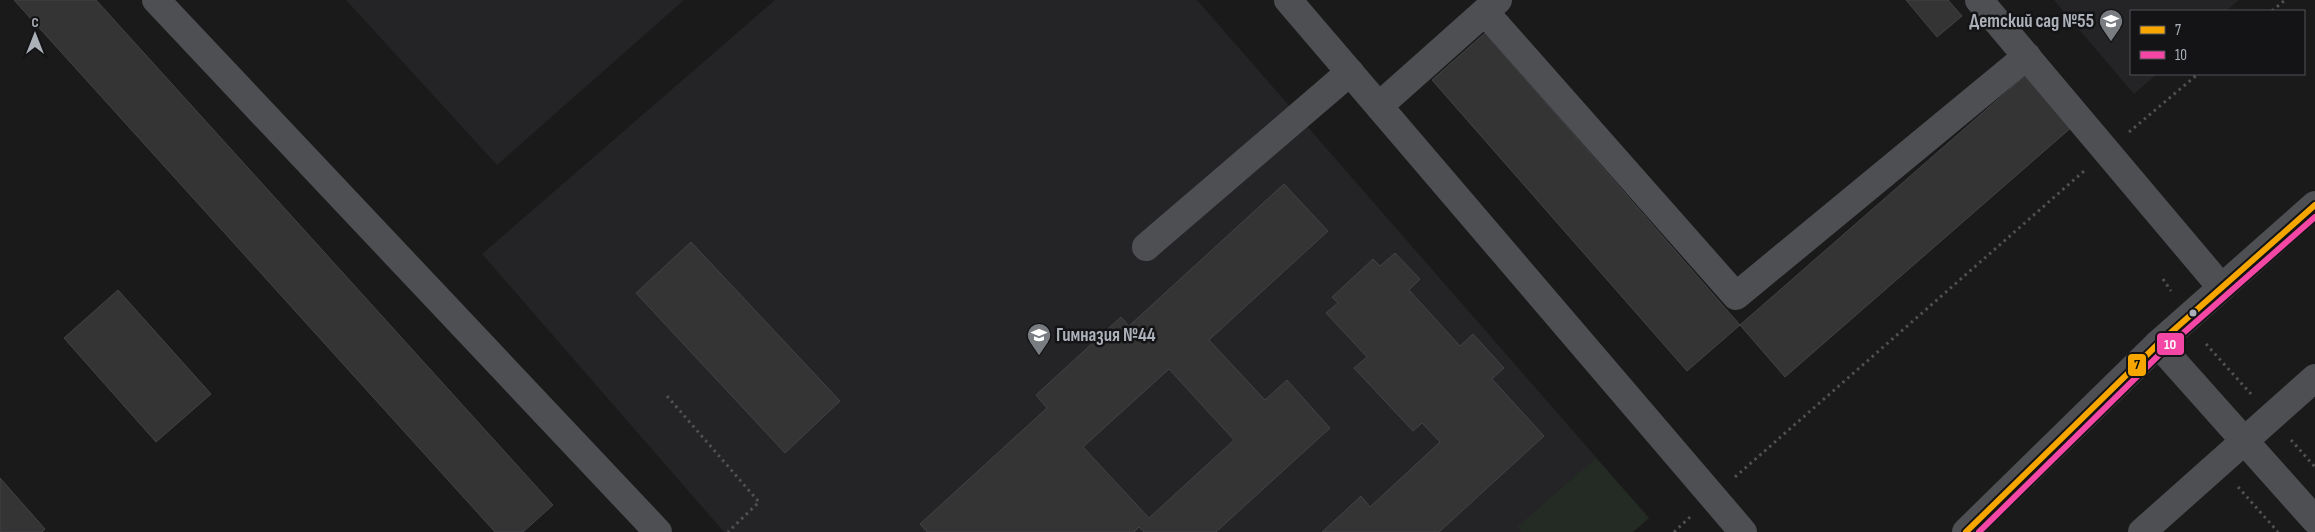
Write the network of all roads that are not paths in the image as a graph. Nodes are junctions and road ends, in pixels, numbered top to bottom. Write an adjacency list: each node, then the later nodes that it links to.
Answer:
1 (156, 0): 15 (street)
2 (1288, 0): 6 (street)
3 (1979, 0): 5 (street)
4 (1491, 6): 5 (street); 7 (street)
5 (2027, 56): 10 (street)
6 (1350, 72): 7 (street); 9 (street)
7 (1379, 106): 16 (street)
8 (2315, 205): 10 (street)
9 (1146, 248)
10 (2221, 287): 11 (street)
11 (2158, 344): 13 (street); 17 (street)
12 (2315, 378): 13 (street)
13 (2244, 440): 14 (street); 18 (street)
14 (2315, 520)
15 (658, 532)
16 (1743, 532)
17 (1966, 532)
18 (2142, 532)

